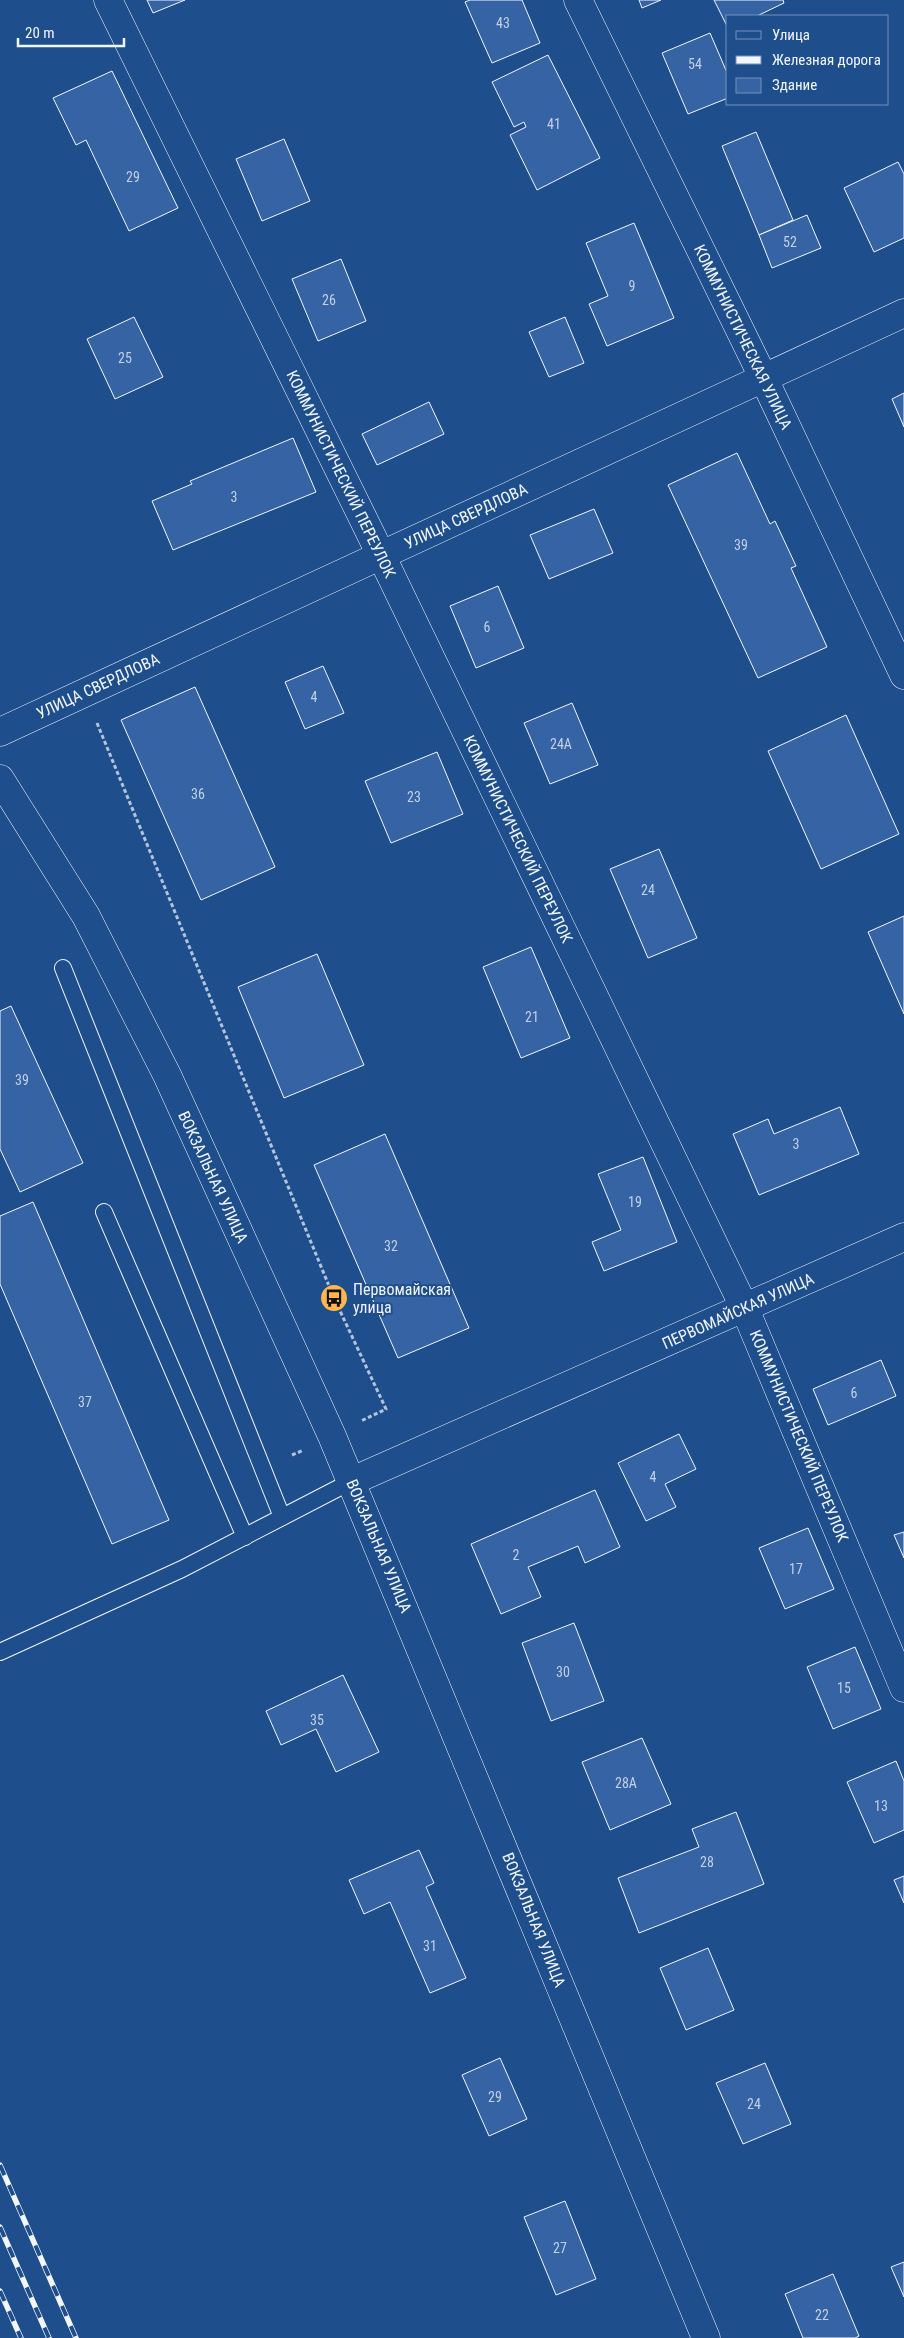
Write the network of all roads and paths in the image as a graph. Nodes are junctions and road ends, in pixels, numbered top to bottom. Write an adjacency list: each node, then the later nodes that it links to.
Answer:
1 (108, 0): 5 (street, КОММУНИСТИЧЕСКИЙ ПЕРЕУЛОК)
2 (578, 0): 4 (street, КОММУНИСТИЧЕСКАЯ УЛИЦА)
3 (904, 313): 4 (street, УЛИЦА СВЕРДЛОВА)
4 (764, 379): 5 (street, УЛИЦА СВЕРДЛОВА); 6 (street, КОММУНИСТИЧЕСКАЯ УЛИЦА)
5 (381, 555): 8 (street, УЛИЦА СВЕРДЛОВА); 13 (street, КОММУНИСТИЧЕСКИЙ ПЕРЕУЛОК)
6 (904, 675)
7 (96, 720): 14 (path)
8 (0, 732)
9 (0, 779): 14 (street, ВОКЗАЛЬНАЯ УЛИЦА)
10 (63, 968): 17 (lane)
11 (104, 1212): 18 (lane)
12 (904, 1237): 13 (street, ПЕРВОМАЙСКАЯ УЛИЦА)
13 (745, 1309): 16 (street, ПЕРВОМАЙСКАЯ УЛИЦА); 20 (street, КОММУНИСТИЧЕСКИЙ ПЕРЕУЛОК)
14 (332, 1436): 15 (path); 16 (street, ВОКЗАЛЬНАЯ УЛИЦА)
15 (292, 1455)
16 (352, 1481): 17 (lane); 21 (street, ВОКЗАЛЬНАЯ УЛИЦА)
17 (282, 1518): 18 (lane)
18 (245, 1537): 19 (lane)
19 (0, 1652)
20 (904, 1688)
21 (706, 2338)

